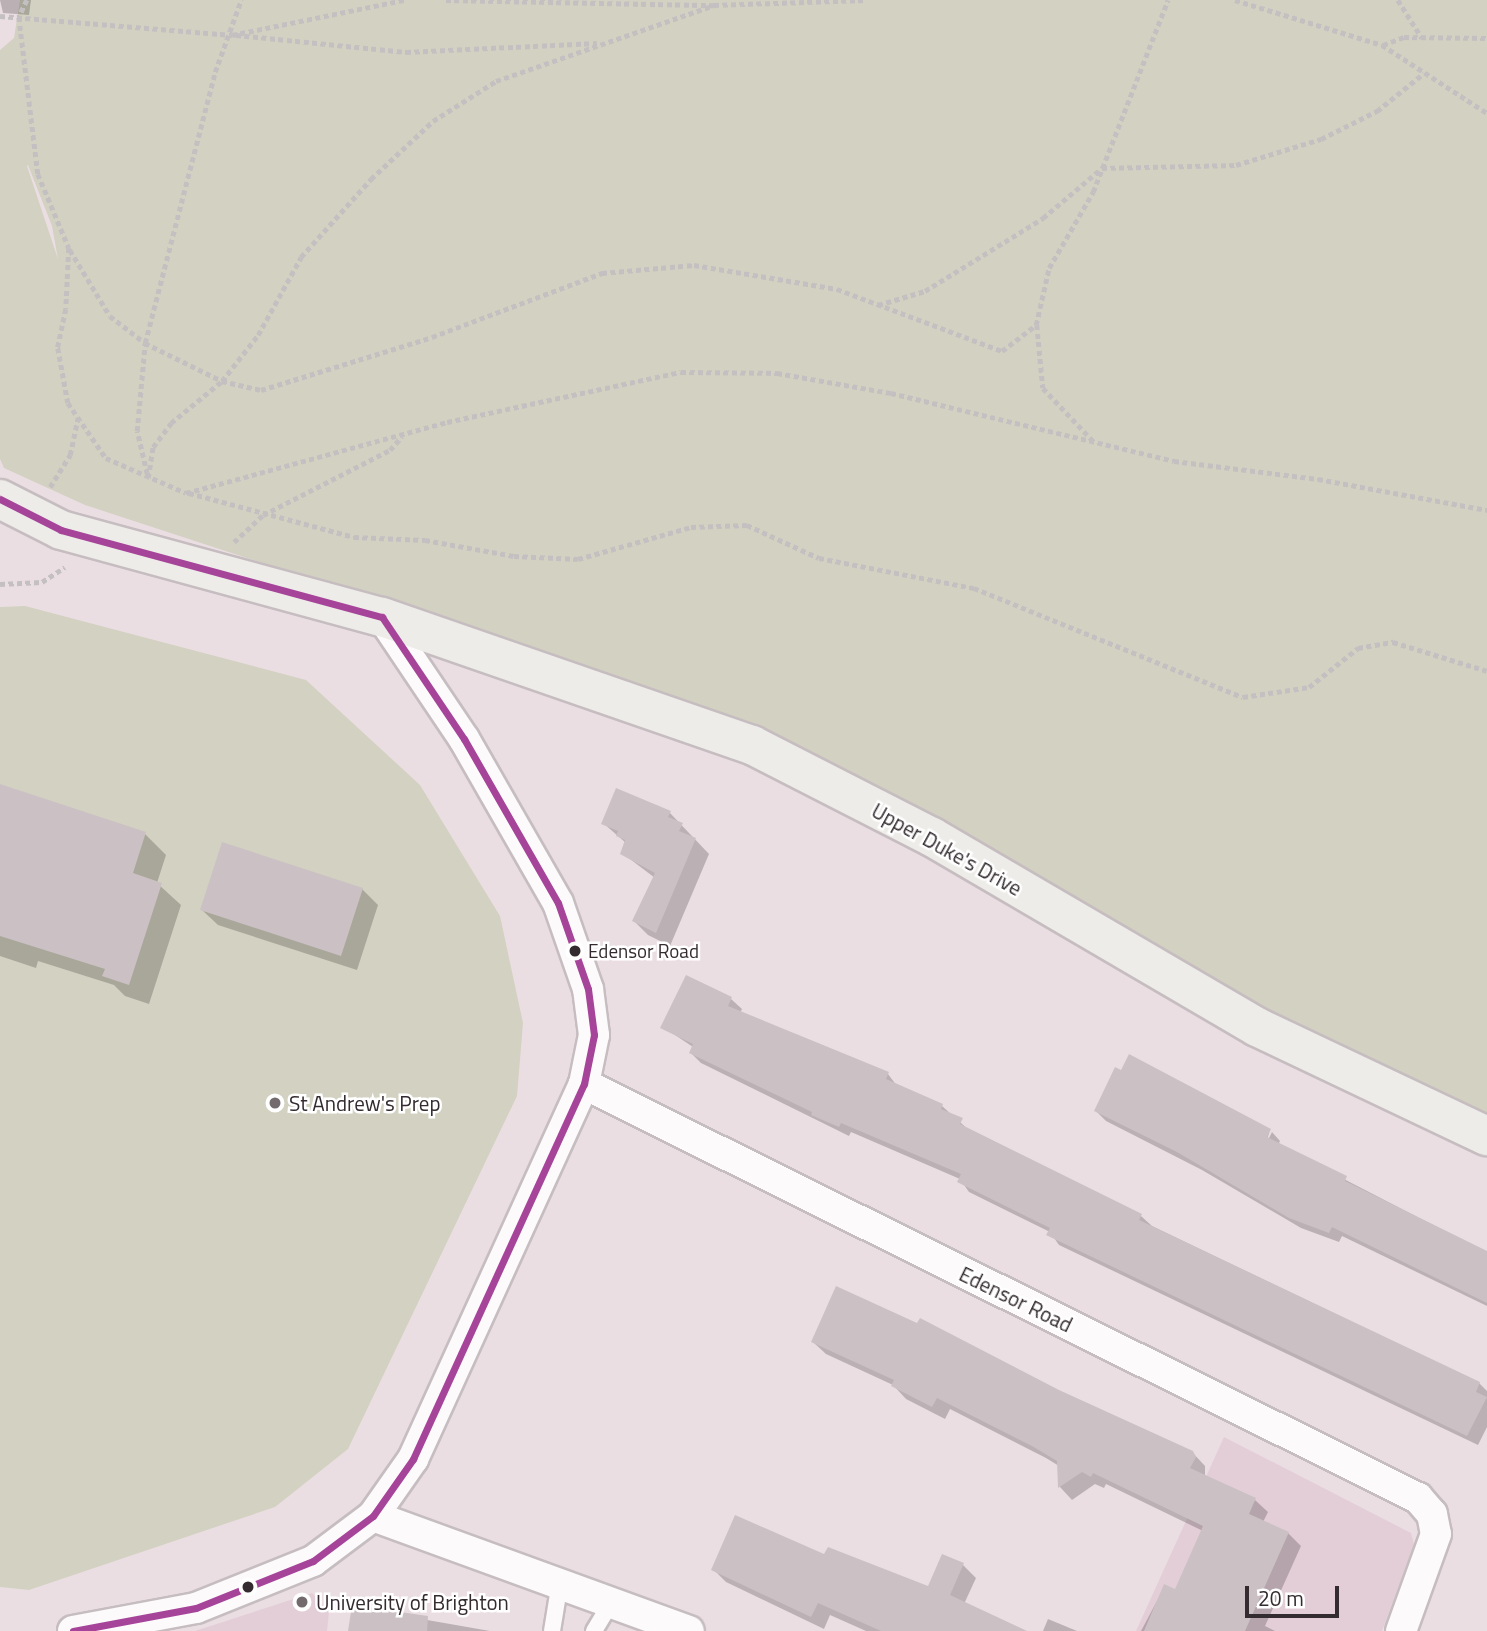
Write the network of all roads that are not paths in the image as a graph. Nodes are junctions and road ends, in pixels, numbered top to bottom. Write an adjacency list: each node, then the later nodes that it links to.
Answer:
1 (0, 499): 2 (main road, Upper Duke's Drive)
2 (382, 617): 3 (street); 4 (main road, Upper Duke's Drive)
3 (584, 1084): 5 (street); 12 (street, Edensor Road)
4 (1487, 1136)
5 (373, 1516): 6 (street); 8 (street)
6 (559, 1582): 7 (street); 9 (lane)
7 (612, 1601): 10 (lane); 11 (street)
8 (73, 1631)
9 (552, 1631)
10 (594, 1631)
11 (689, 1631)
12 (1401, 1631)

